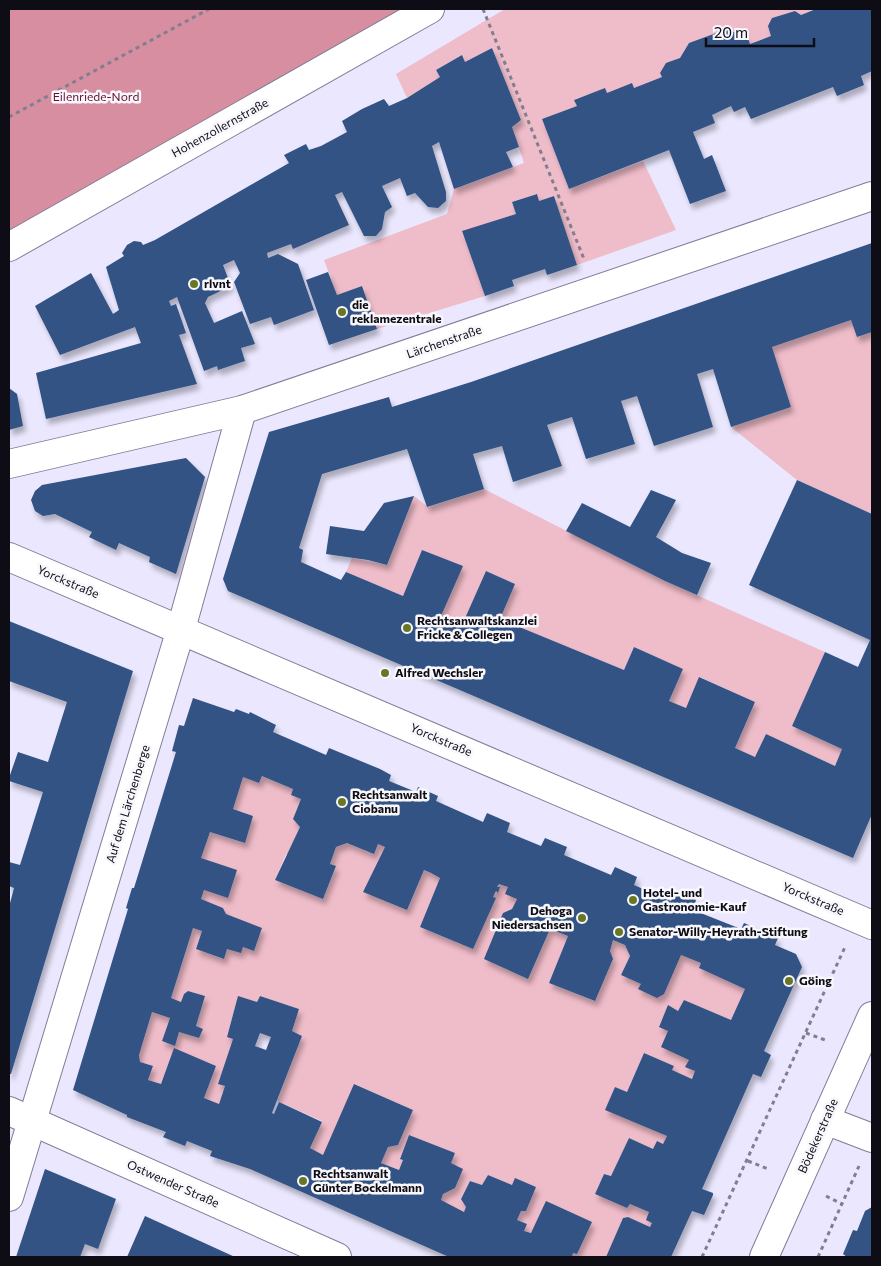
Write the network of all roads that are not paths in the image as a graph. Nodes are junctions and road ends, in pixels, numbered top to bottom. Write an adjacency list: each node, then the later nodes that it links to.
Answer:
1 (430, 9): 3 (street, Hohenzollernstraße)
2 (872, 196): 4 (street, Lärchenstraße)
3 (9, 247)
4 (242, 410): 5 (street, Lärchenstraße); 7 (street, Auf dem Lärchenberge)
5 (9, 464)
6 (9, 557): 7 (street, Yorckstraße)
7 (181, 629): 8 (street, Yorckstraße); 10 (street, Auf dem Lärchenberge)
8 (865, 922)
9 (872, 1016): 11 (street, Bödekerstraße)
10 (20, 1116): 13 (street, Auf dem Lärchenberge); 14 (street, Ostwender Straße)
11 (825, 1120): 12 (street); 15 (street, Bödekerstraße)
12 (872, 1137)
13 (9, 1197)
14 (337, 1257)
15 (764, 1257)

